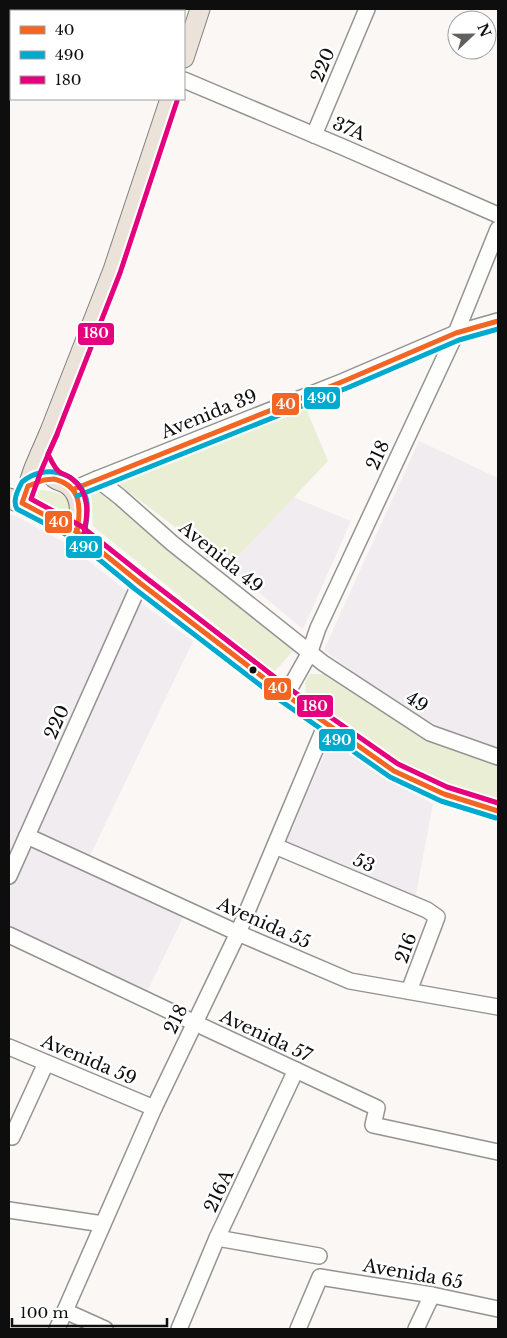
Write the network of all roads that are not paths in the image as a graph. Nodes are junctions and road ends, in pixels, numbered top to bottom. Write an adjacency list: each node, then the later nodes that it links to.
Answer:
1 (200, 9): 3 (main road)
2 (367, 9): 6 (street, 220)
3 (185, 55)
4 (185, 80): 6 (street, 37A)
5 (170, 100): 11 (main road)
6 (314, 135): 7 (street, 37A)
7 (498, 215)
8 (498, 229): 10 (street, 218)
9 (498, 321): 10 (street, Avenida 39)
10 (456, 333): 13 (street, Avenida 39); 18 (street, 218)
11 (40, 454): 12 (main road); 15 (main road)
12 (56, 479): 14 (main road); 15 (main road)
13 (96, 479): 14 (street, Avenida 39); 18 (street, Avenida 49)
14 (74, 490): 16 (main road)
15 (20, 496): 16 (main road)
16 (77, 532): 17 (main road)
17 (140, 583): 20 (main road); 24 (street, 220)
18 (309, 654): 19 (street, Avenida 49); 20 (street, 218)
19 (323, 663): 22 (street, 49)
20 (286, 695): 21 (main road)
21 (326, 724): 23 (main road); 25 (street, 218)
22 (498, 757)
23 (498, 811)
24 (27, 836): 26 (street, 220); 28 (street, Avenida 55)
25 (275, 846): 27 (street, 53); 28 (street, 218)
26 (9, 876)
27 (437, 917): 30 (street, 216)
28 (238, 933): 30 (street, Avenida 55); 32 (street, 218)
29 (9, 935): 32 (street, Avenida 57)
30 (409, 991): 31 (street, Avenida 55)
31 (498, 1007)
32 (195, 1023): 35 (street, Avenida 57); 36 (street, 218)
33 (9, 1047): 34 (street, Avenida 59)
34 (46, 1063): 36 (street, Avenida 59); 37 (street)
35 (296, 1070): 38 (street, Avenida 57); 41 (street, 216A)
36 (154, 1108): 40 (street, 218)
37 (12, 1137)
38 (498, 1152)
39 (9, 1210): 40 (street)
40 (103, 1224): 45 (street, 218)
41 (217, 1238): 42 (street); 48 (street, 216A)
42 (319, 1256)
43 (432, 1295): 44 (street, Avenida 65); 49 (street, Avenida 65); 50 (street)
44 (498, 1305)
45 (65, 1311): 46 (street, 218); 47 (street)
46 (57, 1329)
47 (106, 1329)
48 (179, 1329)
49 (298, 1329)
50 (416, 1329)

